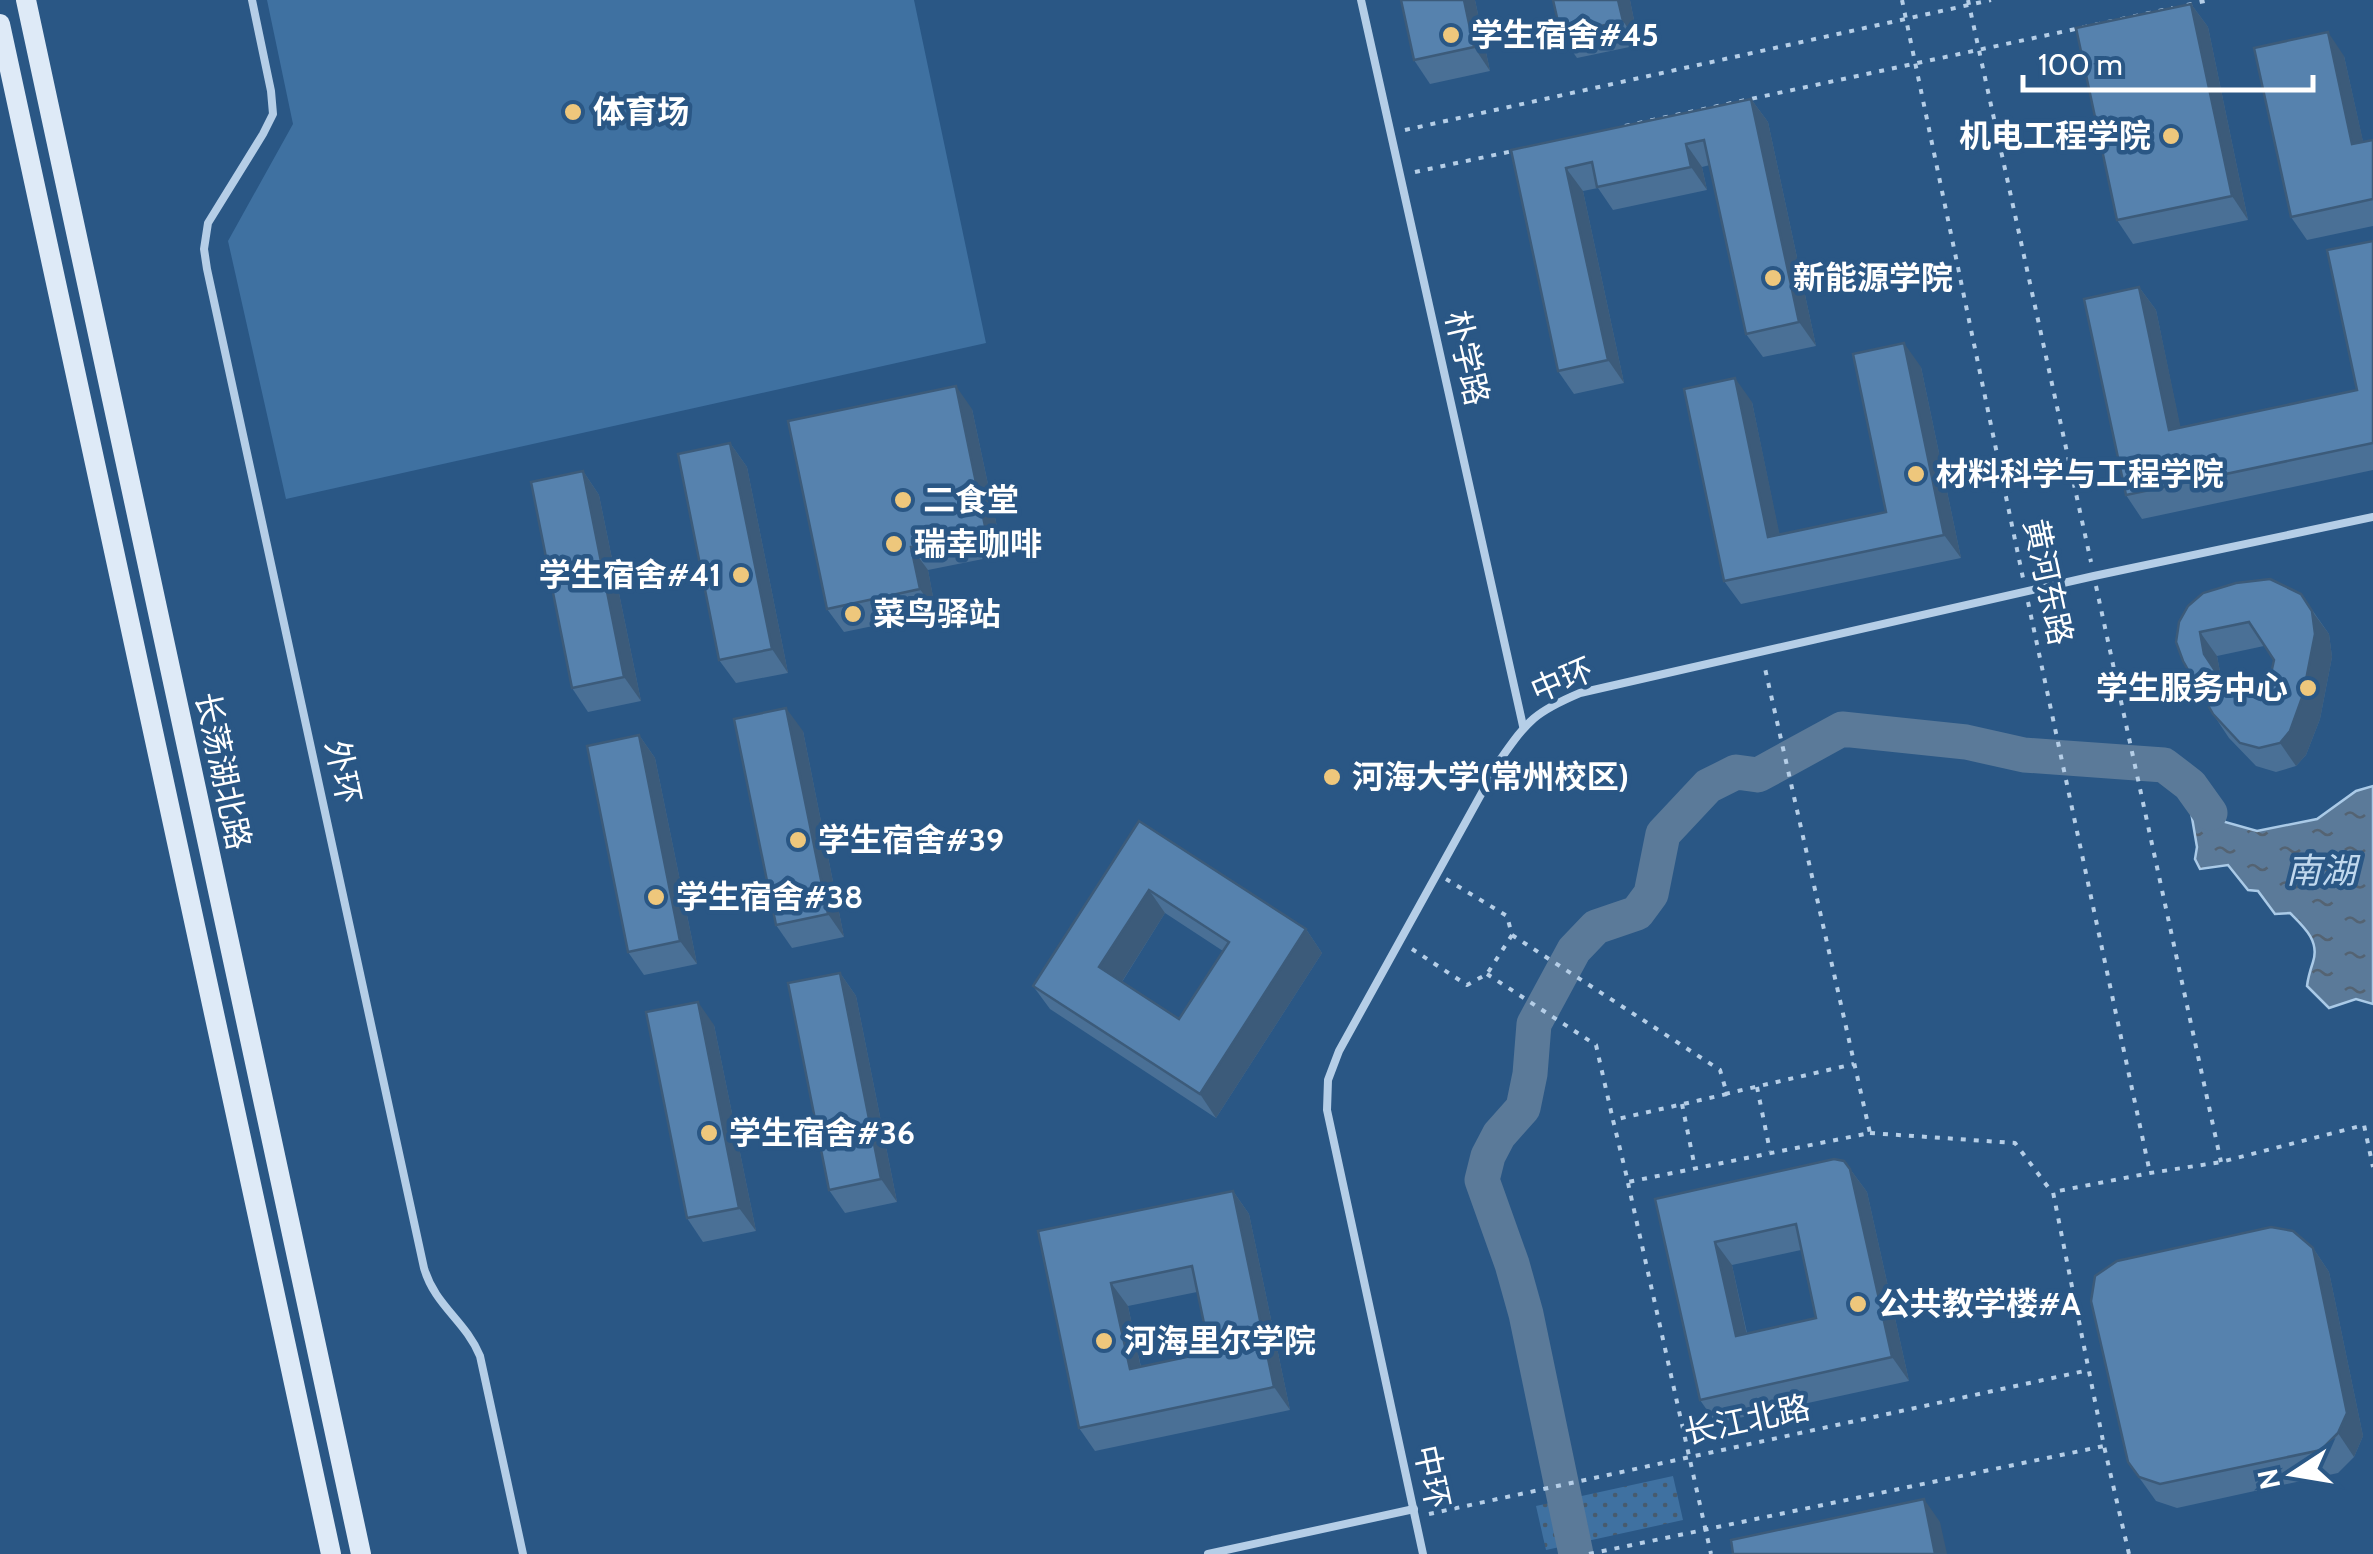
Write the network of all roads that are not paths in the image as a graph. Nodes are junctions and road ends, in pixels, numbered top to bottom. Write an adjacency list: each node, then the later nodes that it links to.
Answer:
1 (26, 0): 9 (main road, 长荡湖北路)
2 (252, 0): 10 (lane, 外环)
3 (1361, 0): 6 (lane, 朴学路)
4 (0, 24): 8 (main road, 长荡湖北路)
5 (2373, 517): 6 (lane, 中环)
6 (1524, 726): 7 (lane, 中环)
7 (1414, 1513): 11 (lane); 12 (lane, 中环)
8 (331, 1554)
9 (360, 1554)
10 (523, 1554)
11 (1208, 1554)
12 (1423, 1554)

